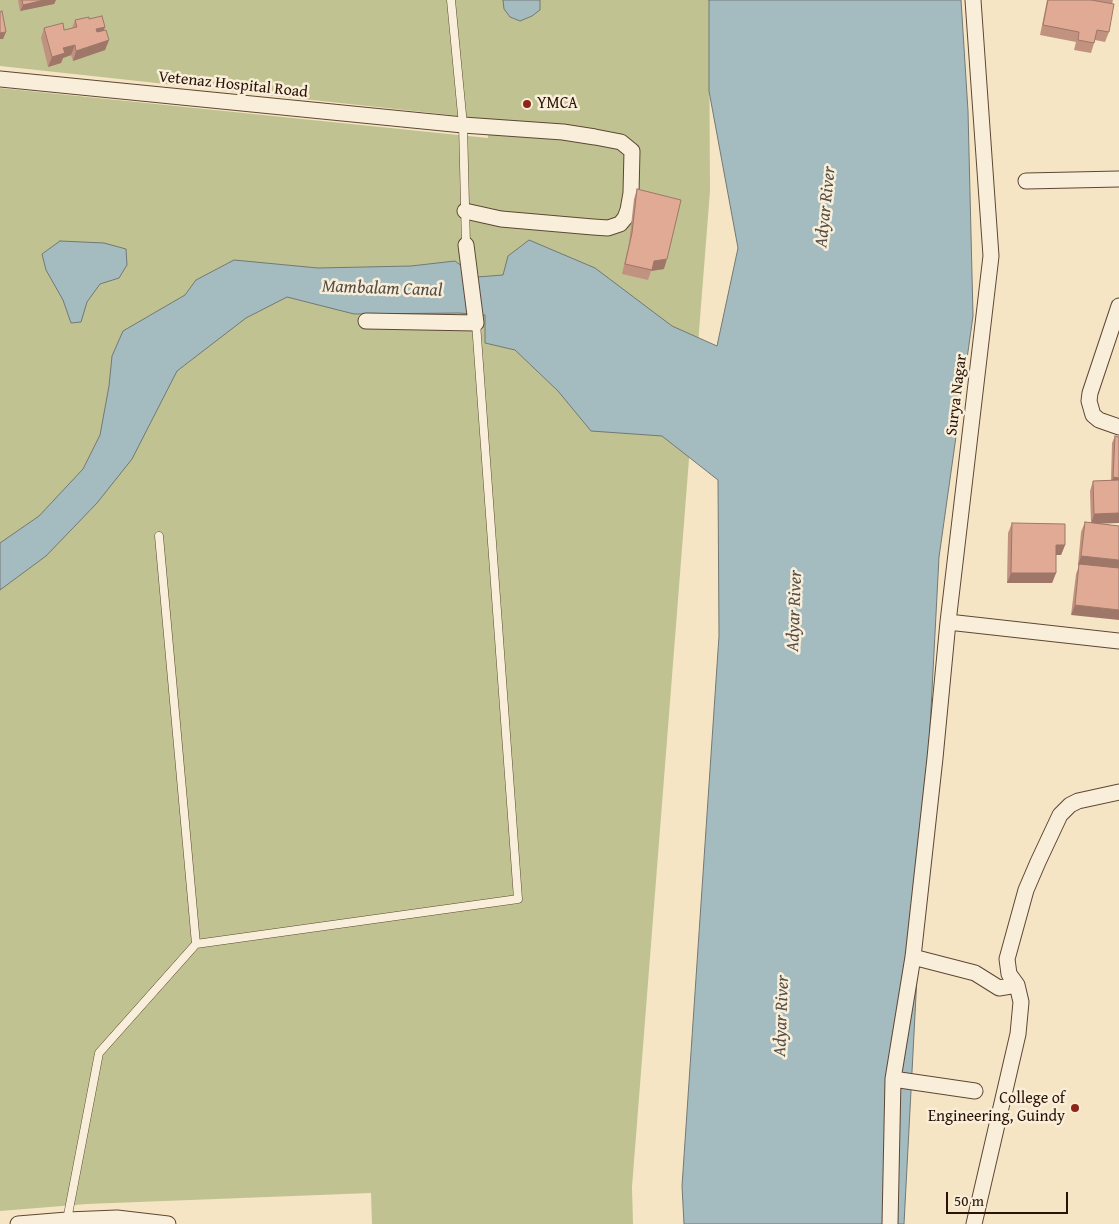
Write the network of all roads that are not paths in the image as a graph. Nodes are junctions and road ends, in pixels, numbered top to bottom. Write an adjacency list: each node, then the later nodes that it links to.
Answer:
1 (451, 0): 4 (lane)
2 (973, 0): 14 (street, Surya Nagar)
3 (0, 80): 4 (street, Vetenaz Hospital Road)
4 (463, 126): 7 (lane); 7 (street, Vetenaz Hospital Road)
5 (1119, 178): 6 (street)
6 (1026, 181)
7 (465, 211): 8 (lane)
8 (466, 245): 11 (street)
9 (1119, 306): 12 (street)
10 (366, 321): 11 (street)
11 (476, 323): 17 (lane)
12 (1119, 427)
13 (159, 536): 17 (lane)
14 (948, 622): 15 (street); 18 (street, Surya Nagar)
15 (1119, 641)
16 (1119, 792): 19 (street)
17 (196, 944): 22 (lane)
18 (913, 957): 19 (street); 20 (street, Surya Nagar)
19 (1016, 985): 26 (street)
20 (893, 1079): 21 (street); 25 (street, Surya Nagar)
21 (975, 1091)
22 (67, 1220): 23 (street); 24 (street)
23 (18, 1224)
24 (168, 1224)
25 (890, 1224)
26 (974, 1224)

